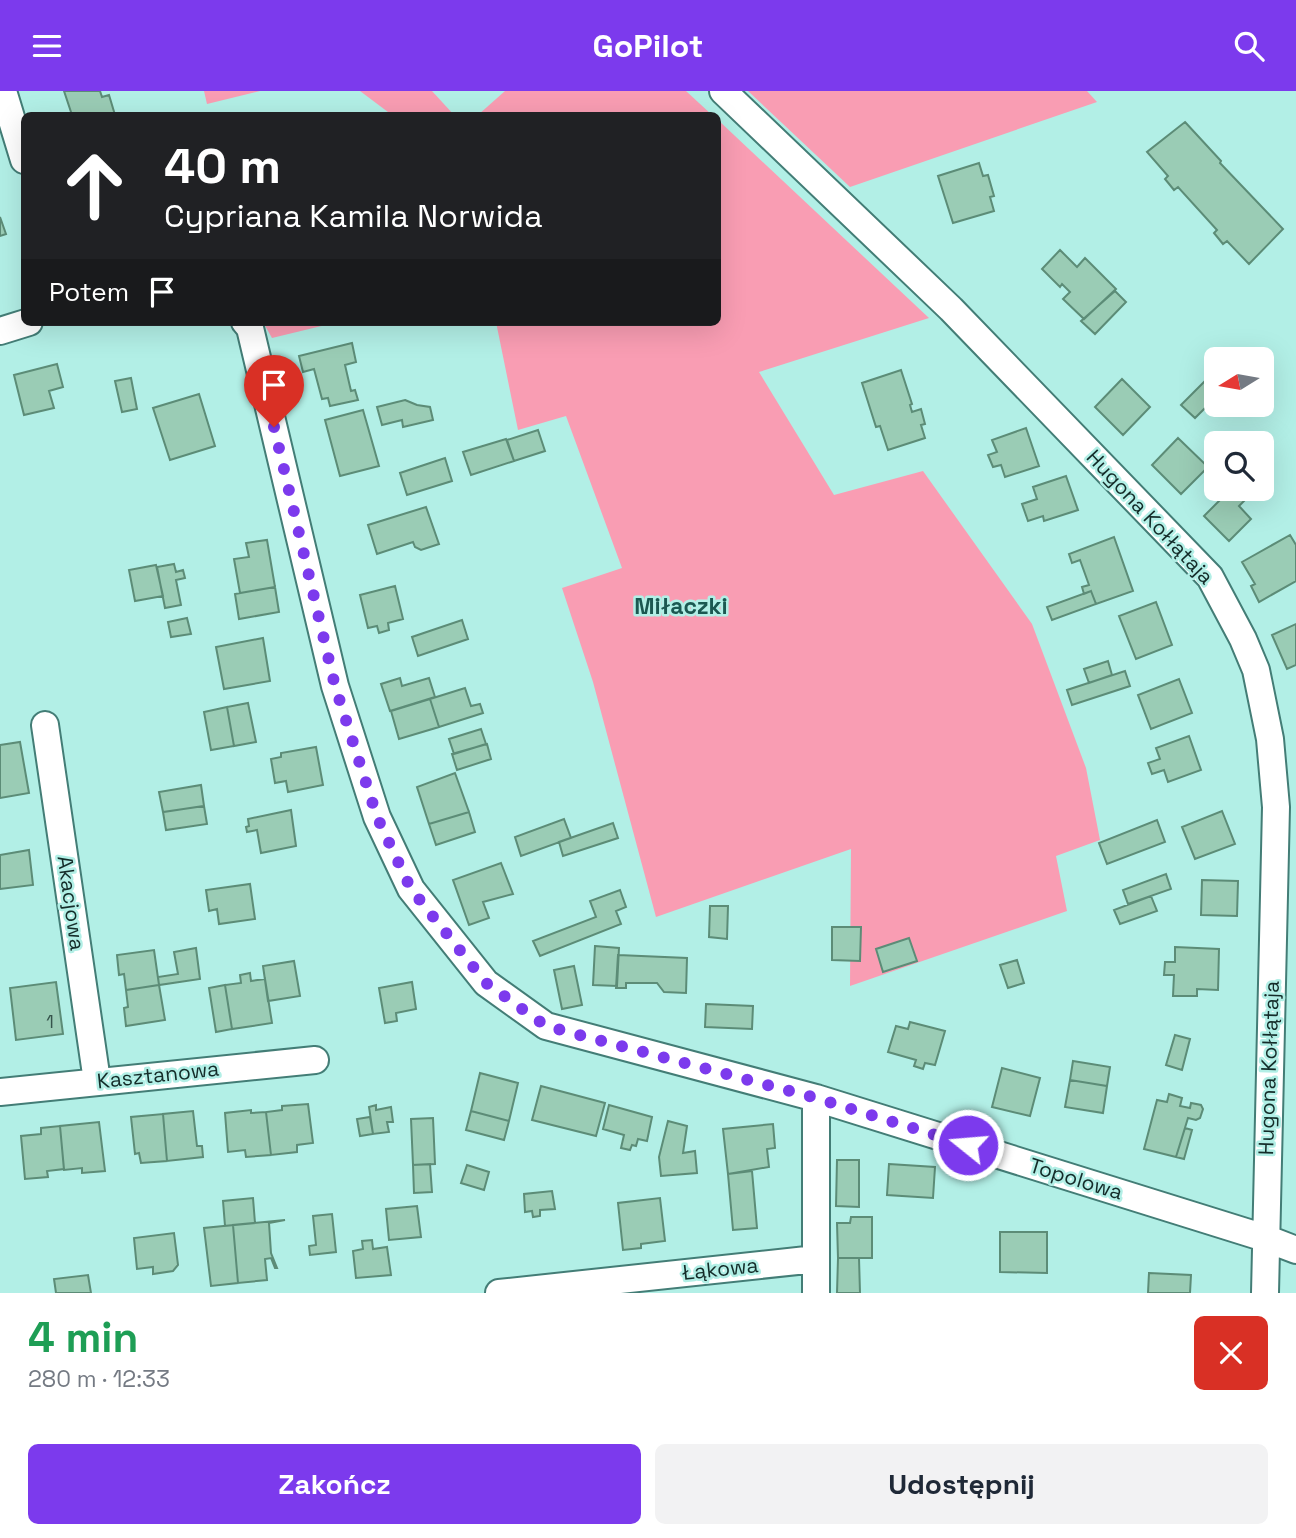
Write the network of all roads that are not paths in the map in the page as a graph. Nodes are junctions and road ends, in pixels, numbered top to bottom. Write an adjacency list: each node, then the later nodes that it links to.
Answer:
1 (723, 91): 8 (street, Hugona Kołłątaja)
2 (4, 105): 3 (street)
3 (21, 152)
4 (21, 324): 6 (street)
5 (248, 326): 12 (street, Topolowa)
6 (0, 331)
7 (45, 725): 10 (street, Akacjowa)
8 (1286, 806): 13 (street, Hugona Kołłątaja)
9 (315, 1060): 10 (street, Kasztanowa)
10 (97, 1081): 11 (street, Kasztanowa)
11 (0, 1092)
12 (816, 1098): 13 (street, Topolowa); 15 (street)
13 (1265, 1238): 14 (street, Topolowa); 18 (street, Hugona Kołłątaja)
14 (1296, 1251)
15 (816, 1259): 16 (street, Łąkowa); 17 (street)
16 (499, 1293)
17 (816, 1293)
18 (1265, 1293)

